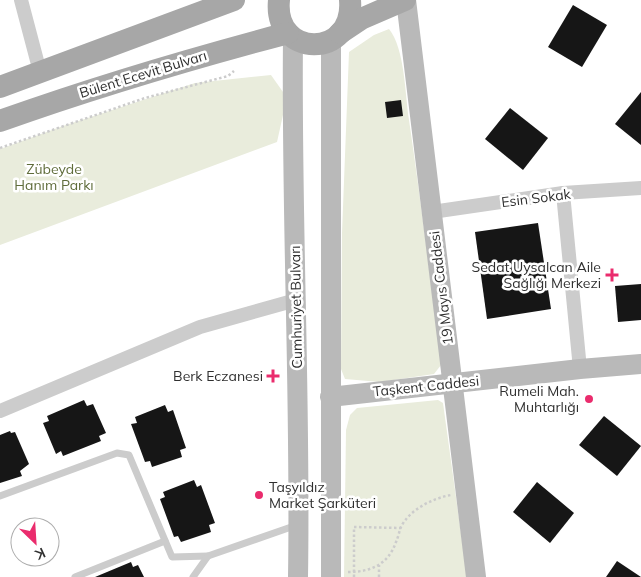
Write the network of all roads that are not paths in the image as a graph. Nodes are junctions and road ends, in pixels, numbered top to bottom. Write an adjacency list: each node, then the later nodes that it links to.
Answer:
1 (21, 0): 8 (street)
2 (234, 0): 8 (main road)
3 (279, 0): 6 (main road)
4 (350, 0): 7 (main road)
5 (405, 0): 7 (main road); 13 (main road, 19 Mayıs Caddesi)
6 (290, 36): 7 (main road); 10 (main road, Bülent Ecevit Bulvarı); 14 (main road, Cumhuriyet Bulvarı)
7 (336, 37): 18 (main road)
8 (40, 72): 9 (main road)
9 (0, 87)
10 (0, 122)
11 (641, 188): 12 (street, Esin Sokak)
12 (563, 193): 13 (street, Esin Sokak); 16 (street)
13 (432, 212): 17 (main road, 19 Mayıs Caddesi)
14 (296, 300): 19 (street); 21 (main road, Cumhuriyet Bulvarı)
15 (641, 364): 16 (main road, Taşkent Caddesi)
16 (580, 369): 17 (main road, Taşkent Caddesi)
17 (452, 384): 18 (main road, Taşkent Caddesi); 28 (main road, 19 Mayıs Caddesi)
18 (330, 397): 24 (main road)
19 (0, 411)
20 (0, 496): 22 (lane)
21 (298, 524): 23 (lane); 27 (main road, Cumhuriyet Bulvarı)
22 (165, 541): 23 (lane); 25 (lane)
23 (208, 556): 26 (lane)
24 (338, 574)
25 (75, 577)
26 (194, 577)
27 (298, 577)
28 (476, 577)

